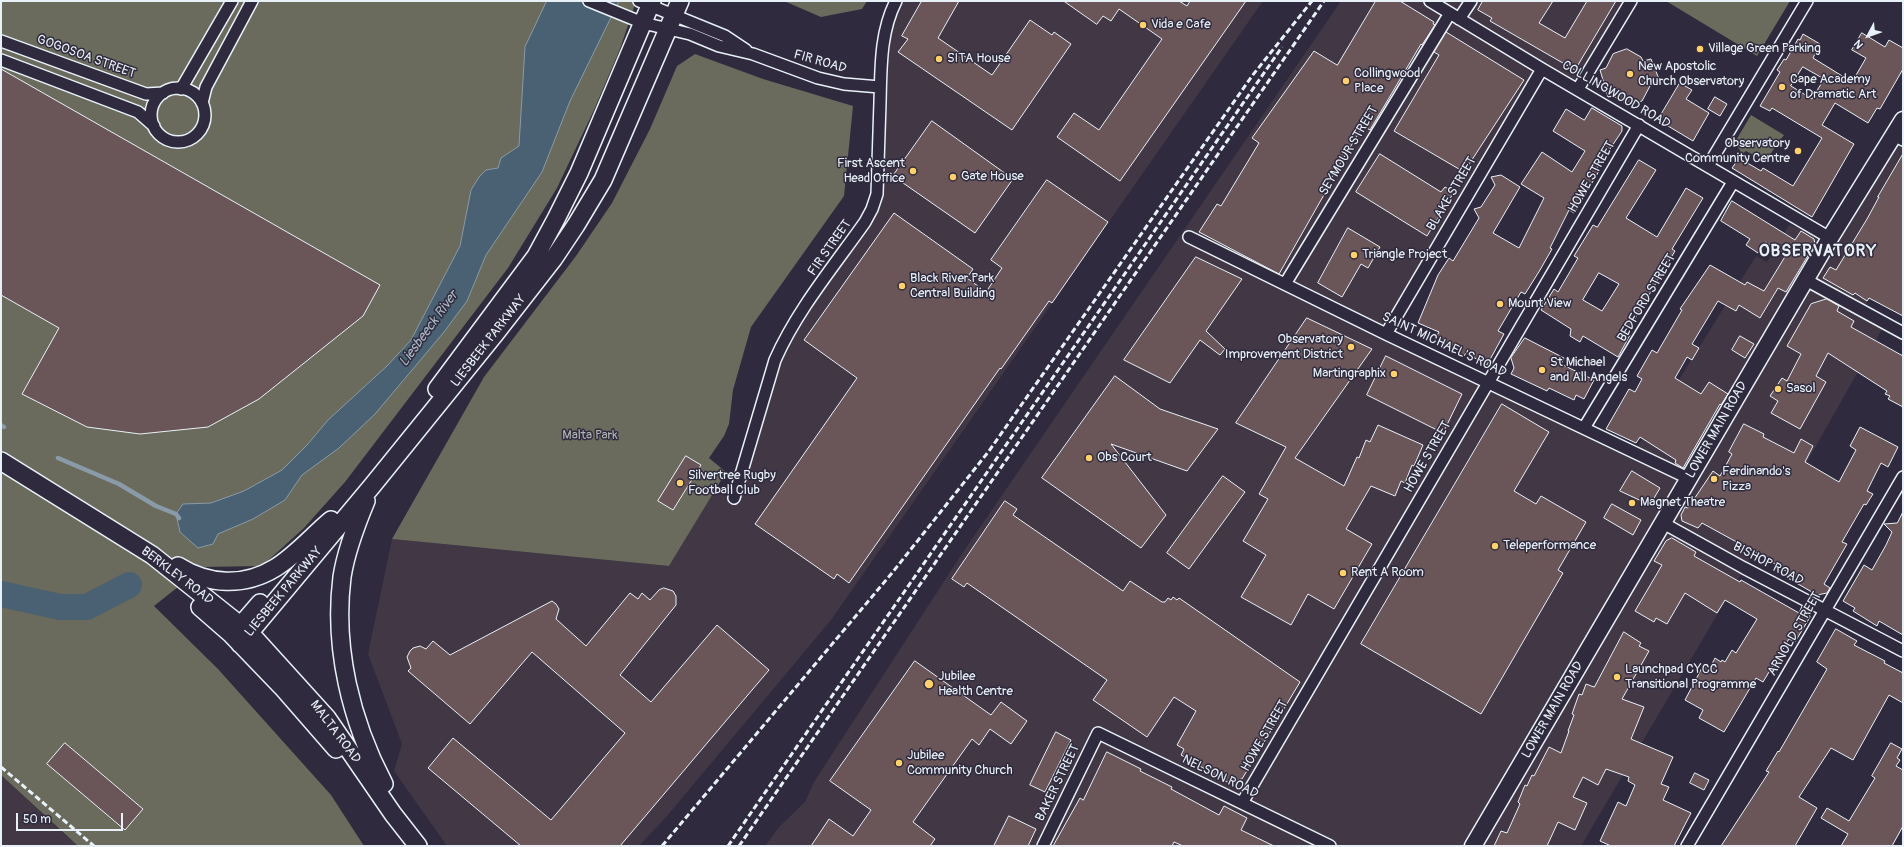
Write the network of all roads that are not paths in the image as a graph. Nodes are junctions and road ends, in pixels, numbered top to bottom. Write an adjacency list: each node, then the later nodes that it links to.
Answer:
1 (232, 1): 18 (street)
2 (252, 1): 21 (street)
3 (589, 1): 12 (street)
4 (896, 1): 17 (street, FIR STREET)
5 (1430, 1): 11 (street, COLLINGWOOD ROAD)
6 (1471, 1): 11 (street, SEYMOUR STREET)
7 (1631, 1): 19 (street)
8 (1807, 1): 26 (street)
9 (647, 2): 10 (street, FIR ROAD); 12 (main road, LIESBEEK PARKWAY)
10 (674, 15): 12 (street, FIR ROAD); 14 (street, FIR ROAD); 14 (street, FIR ROAD); 39 (main road, LIESBEEK PARKWAY)
11 (1454, 16): 16 (street, COLLINGWOOD ROAD); 31 (street, SEYMOUR STREET)
12 (643, 23): 41 (main road, LIESBEEK PARKWAY)
13 (1, 41): 20 (street, GOGOSOA STREET)
14 (753, 54): 17 (street, FIR ROAD)
15 (1, 60): 24 (street)
16 (1542, 69): 19 (street, COLLINGWOOD ROAD); 33 (street, BLAKE STREET)
17 (880, 87): 40 (street, FIR STREET)
18 (181, 89): 20 (street); 21 (street)
19 (1578, 89): 23 (street, COLLINGWOOD ROAD)
20 (163, 93): 24 (street)
21 (202, 103): 24 (street)
22 (1903, 120): 25 (street, LOWER MAIN ROAD)
23 (1639, 124): 26 (street, COLLINGWOOD ROAD); 34 (street, HOWE STREET)
24 (154, 126)
25 (1899, 137): 29 (street, LOWER MAIN ROAD)
26 (1708, 166): 27 (street, COLLINGWOOD ROAD)
27 (1734, 182): 29 (street, COLLINGWOOD ROAD); 35 (street, BEDFORD STREET)
28 (1189, 237): 31 (street, SAINT MICHAEL'S ROAD)
29 (1830, 238): 30 (street, LOWER MAIN ROAD)
30 (1806, 280): 32 (street); 38 (street, LOWER MAIN ROAD)
31 (1284, 284): 33 (street, SAINT MICHAEL'S ROAD)
32 (1903, 333)
33 (1386, 334): 34 (street, SAINT MICHAEL'S ROAD)
34 (1488, 381): 35 (street, SAINT MICHAEL'S ROAD); 49 (street, HOWE STREET)
35 (1584, 428): 38 (street, SAINT MICHAEL'S ROAD)
36 (1, 461): 43 (main road, BERKLEY ROAD)
37 (1903, 477): 45 (street, ARNOLD STREET)
38 (1688, 478): 42 (street, LOWER MAIN ROAD)
39 (372, 486): 46 (main road, LIESBEEK PARKWAY); 52 (main road)
40 (734, 498)
41 (331, 520): 44 (main road); 46 (main road, LIESBEEK PARKWAY)
42 (1663, 523): 45 (street, BISHOP ROAD); 55 (street, LOWER MAIN ROAD)
43 (110, 529): 44 (main road, BERKLEY ROAD); 46 (main road, BERKLEY ROAD)
44 (152, 555): 46 (main road, BERKLEY ROAD)
45 (1824, 611): 47 (street, BISHOP ROAD); 56 (street, ARNOLD STREET)
46 (241, 634): 51 (main road, MALTA ROAD); 52 (main road, MALTA ROAD)
47 (1903, 651)
48 (1098, 733): 49 (street, NELSON ROAD); 53 (street, BAKER STREET)
49 (1242, 803): 50 (street, NELSON ROAD)
50 (1308, 841): 54 (street, NELSON ROAD)
51 (404, 846)
52 (419, 846)
53 (1043, 846)
54 (1330, 846)
55 (1473, 846)
56 (1687, 846)

